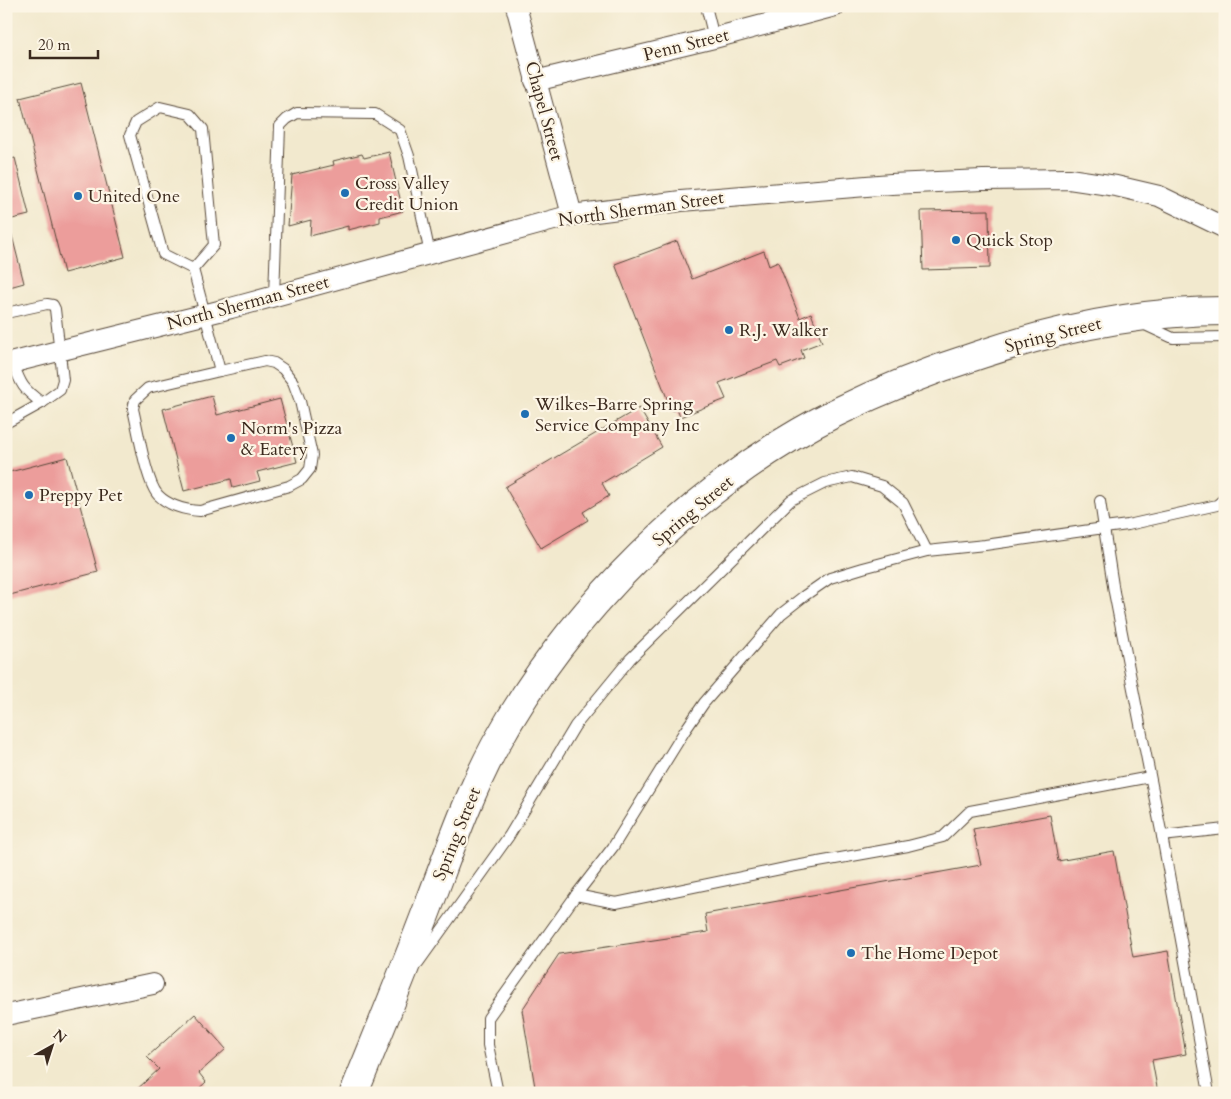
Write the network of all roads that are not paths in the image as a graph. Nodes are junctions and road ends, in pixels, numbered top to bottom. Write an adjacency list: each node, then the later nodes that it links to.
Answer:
1 (516, 6): 5 (street, Chapel Street)
2 (706, 6): 4 (lane)
3 (835, 6): 4 (street, Penn Street)
4 (714, 38): 5 (street, Penn Street)
5 (535, 81): 6 (street, Chapel Street)
6 (572, 215): 7 (street, North Sherman Street); 8 (street, North Sherman Street)
7 (1225, 228)
8 (430, 254): 10 (street, North Sherman Street); 10 (lane)
9 (193, 269): 9 (lane); 13 (lane)
10 (274, 296): 13 (street, North Sherman Street)
11 (1225, 312): 14 (main road, Spring Street)
12 (6, 313): 16 (lane)
13 (204, 315): 16 (street, North Sherman Street); 18 (lane)
14 (1131, 318): 15 (lane); 30 (main road, Spring Street)
15 (1225, 337)
16 (59, 351): 17 (street, North Sherman Street); 19 (lane)
17 (10, 364): 19 (lane)
18 (220, 370): 18 (lane)
19 (42, 403): 20 (lane)
20 (6, 423)
21 (1100, 501): 23 (lane)
22 (1222, 504): 23 (lane)
23 (1104, 528): 24 (lane); 25 (lane)
24 (927, 551): 28 (lane); 30 (lane)
25 (1150, 777): 27 (lane); 28 (lane)
26 (1225, 829): 27 (lane)
27 (1162, 836): 34 (lane)
28 (576, 895): 33 (lane)
29 (153, 984): 31 (street)
30 (394, 996): 32 (main road, Spring Street)
31 (6, 1014)
32 (354, 1093)
33 (498, 1093)
34 (1209, 1093)

